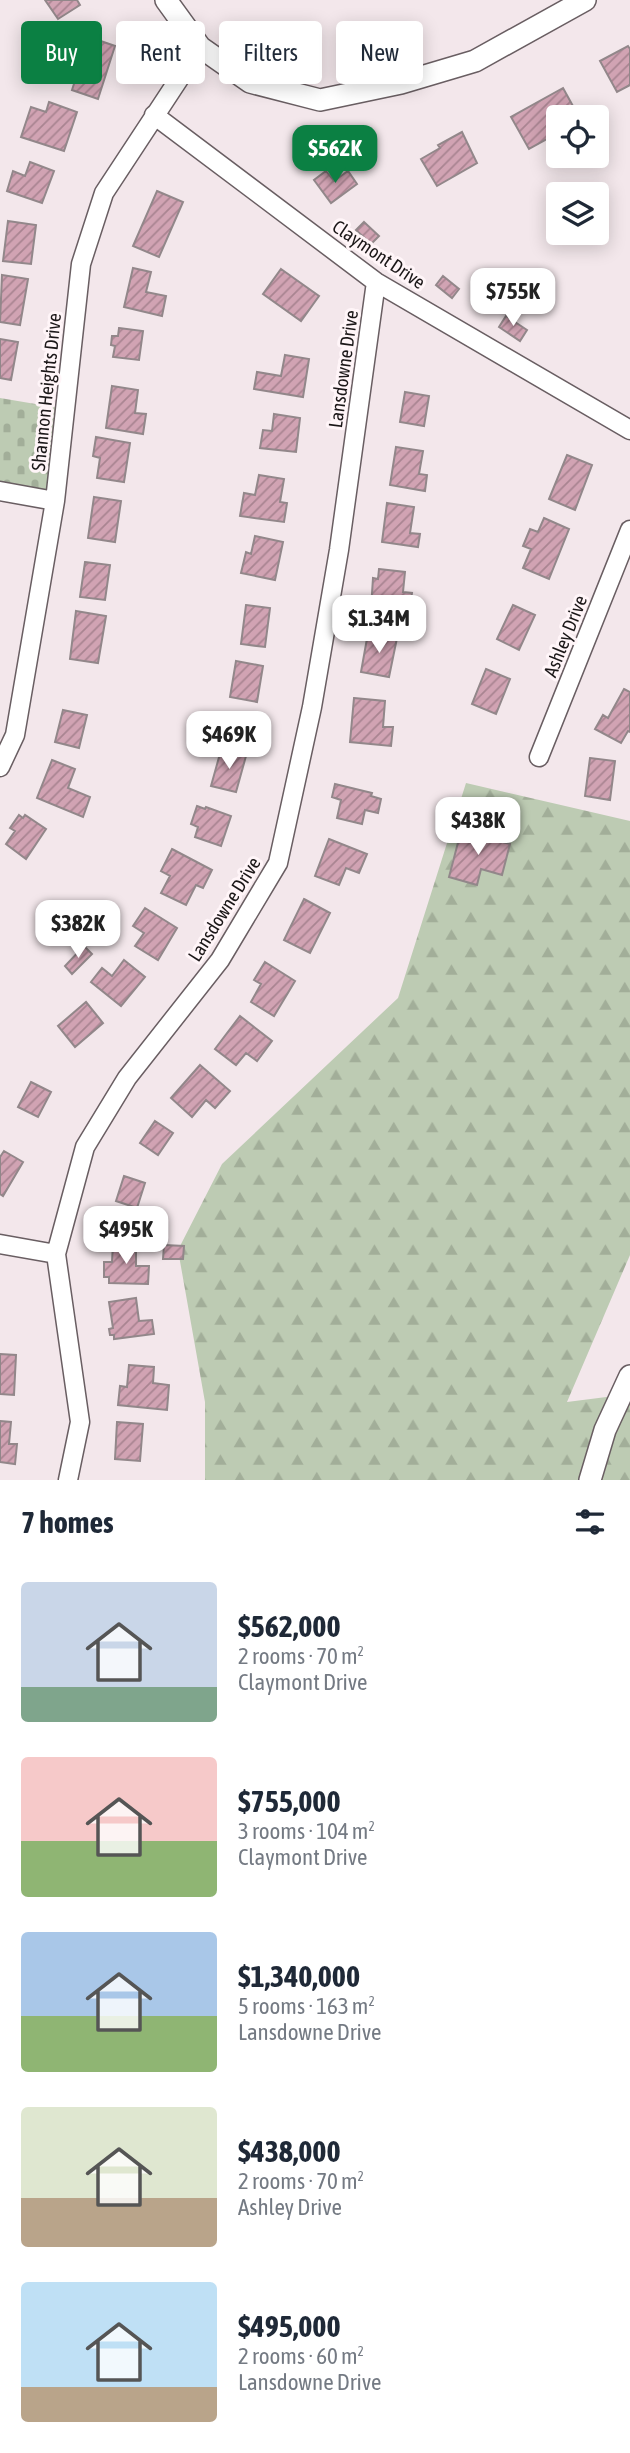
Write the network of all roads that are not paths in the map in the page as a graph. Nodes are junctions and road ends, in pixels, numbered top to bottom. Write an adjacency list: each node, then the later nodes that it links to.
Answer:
1 (166, 0): 3 (street)
2 (585, 0): 4 (street)
3 (181, 21)
4 (205, 50)
5 (175, 84): 6 (street, Shannon Heights Drive)
6 (154, 115): 7 (street, Claymont Drive); 10 (street, Shannon Heights Drive)
7 (376, 282): 8 (street, Claymont Drive); 15 (street, Lansdowne Drive)
8 (630, 429)
9 (0, 491): 10 (street)
10 (55, 501): 13 (street, Shannon Heights Drive)
11 (630, 530): 12 (street, Ashley Drive)
12 (539, 757)
13 (0, 767)
14 (0, 1244): 15 (street)
15 (56, 1254): 17 (street, Lansdowne Drive)
16 (630, 1376): 18 (street)
17 (68, 1480)
18 (590, 1480)

